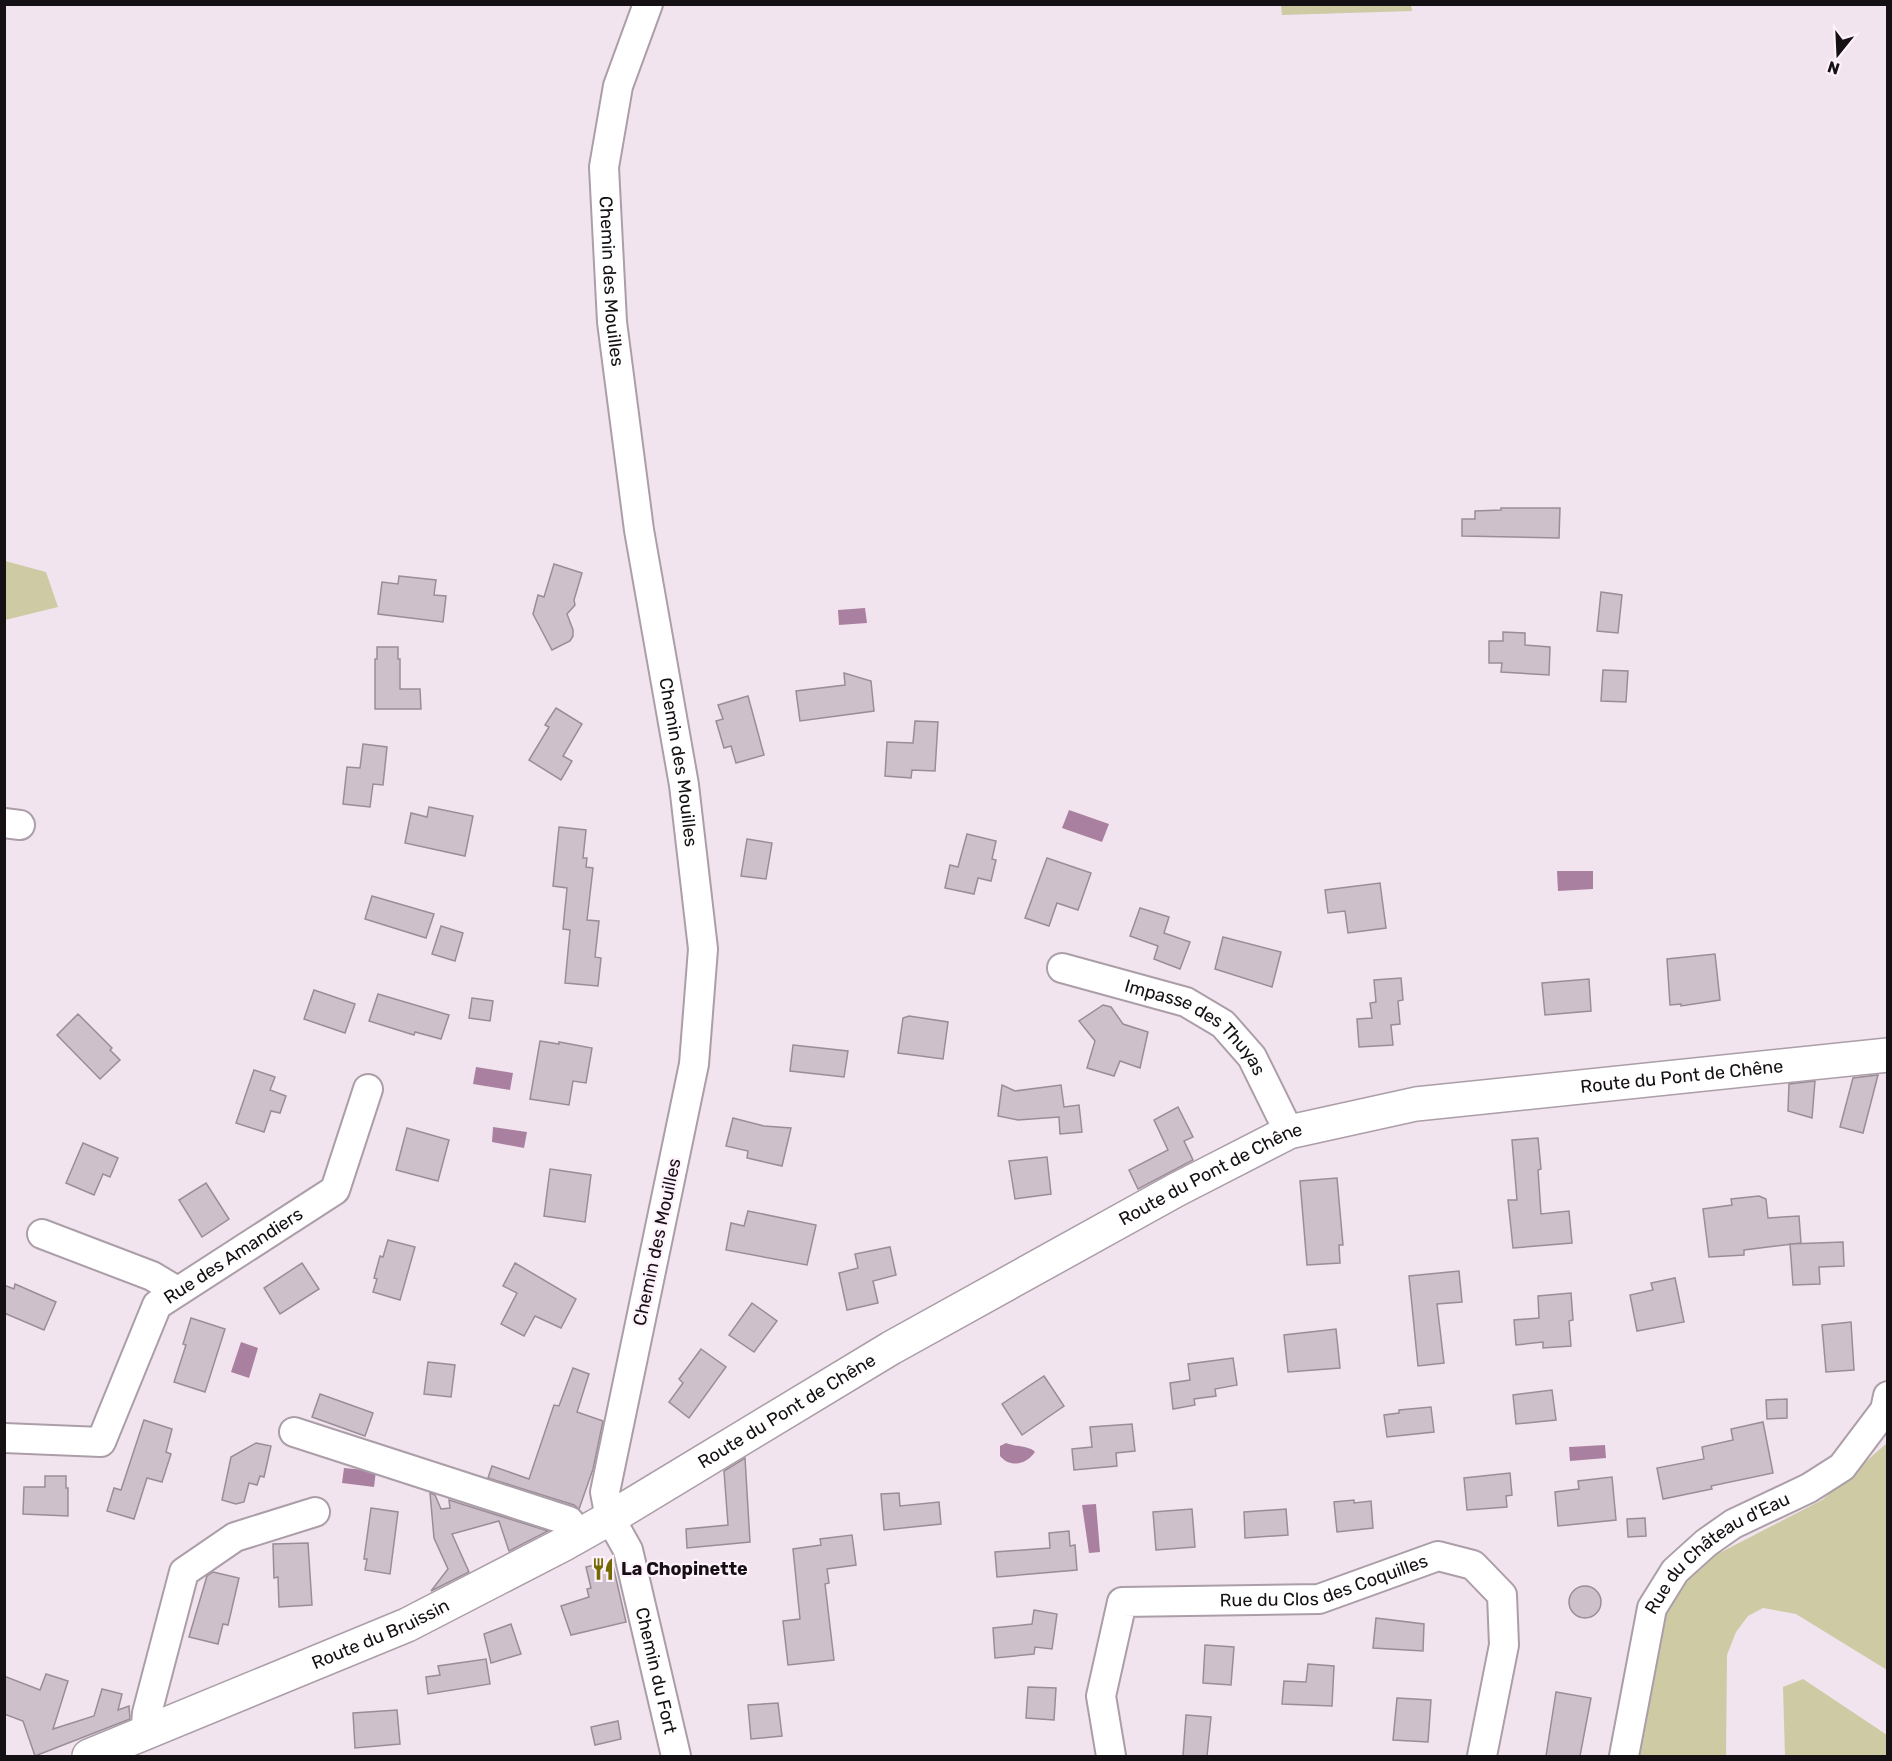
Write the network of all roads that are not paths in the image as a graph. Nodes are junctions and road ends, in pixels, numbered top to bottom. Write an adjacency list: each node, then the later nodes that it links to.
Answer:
1 (648, 4): 12 (street, Chemin des Mouilles)
2 (1062, 968): 5 (street, Impasse des Thuyas)
3 (1887, 1055): 5 (street, Route du Pont de Chêne)
4 (368, 1089): 7 (street, Rue des Amandiers)
5 (1289, 1132): 12 (street, Route du Pont de Chêne)
6 (42, 1234): 7 (street)
7 (177, 1292): 10 (street, Rue des Amandiers)
8 (1887, 1396): 19 (street, Rue du Château d'Eau)
9 (294, 1431): 13 (street)
10 (4, 1438)
11 (315, 1512): 14 (street)
12 (610, 1518): 13 (street, Route du Bruissin); 16 (street, Chemin du Fort)
13 (579, 1536): 14 (street, Route du Bruissin)
14 (145, 1735): 15 (street, Route du Bruissin)
15 (89, 1756)
16 (676, 1756)
17 (1111, 1756): 18 (street, Rue du Clos des Coquilles)
18 (1482, 1756)
19 (1624, 1756)

